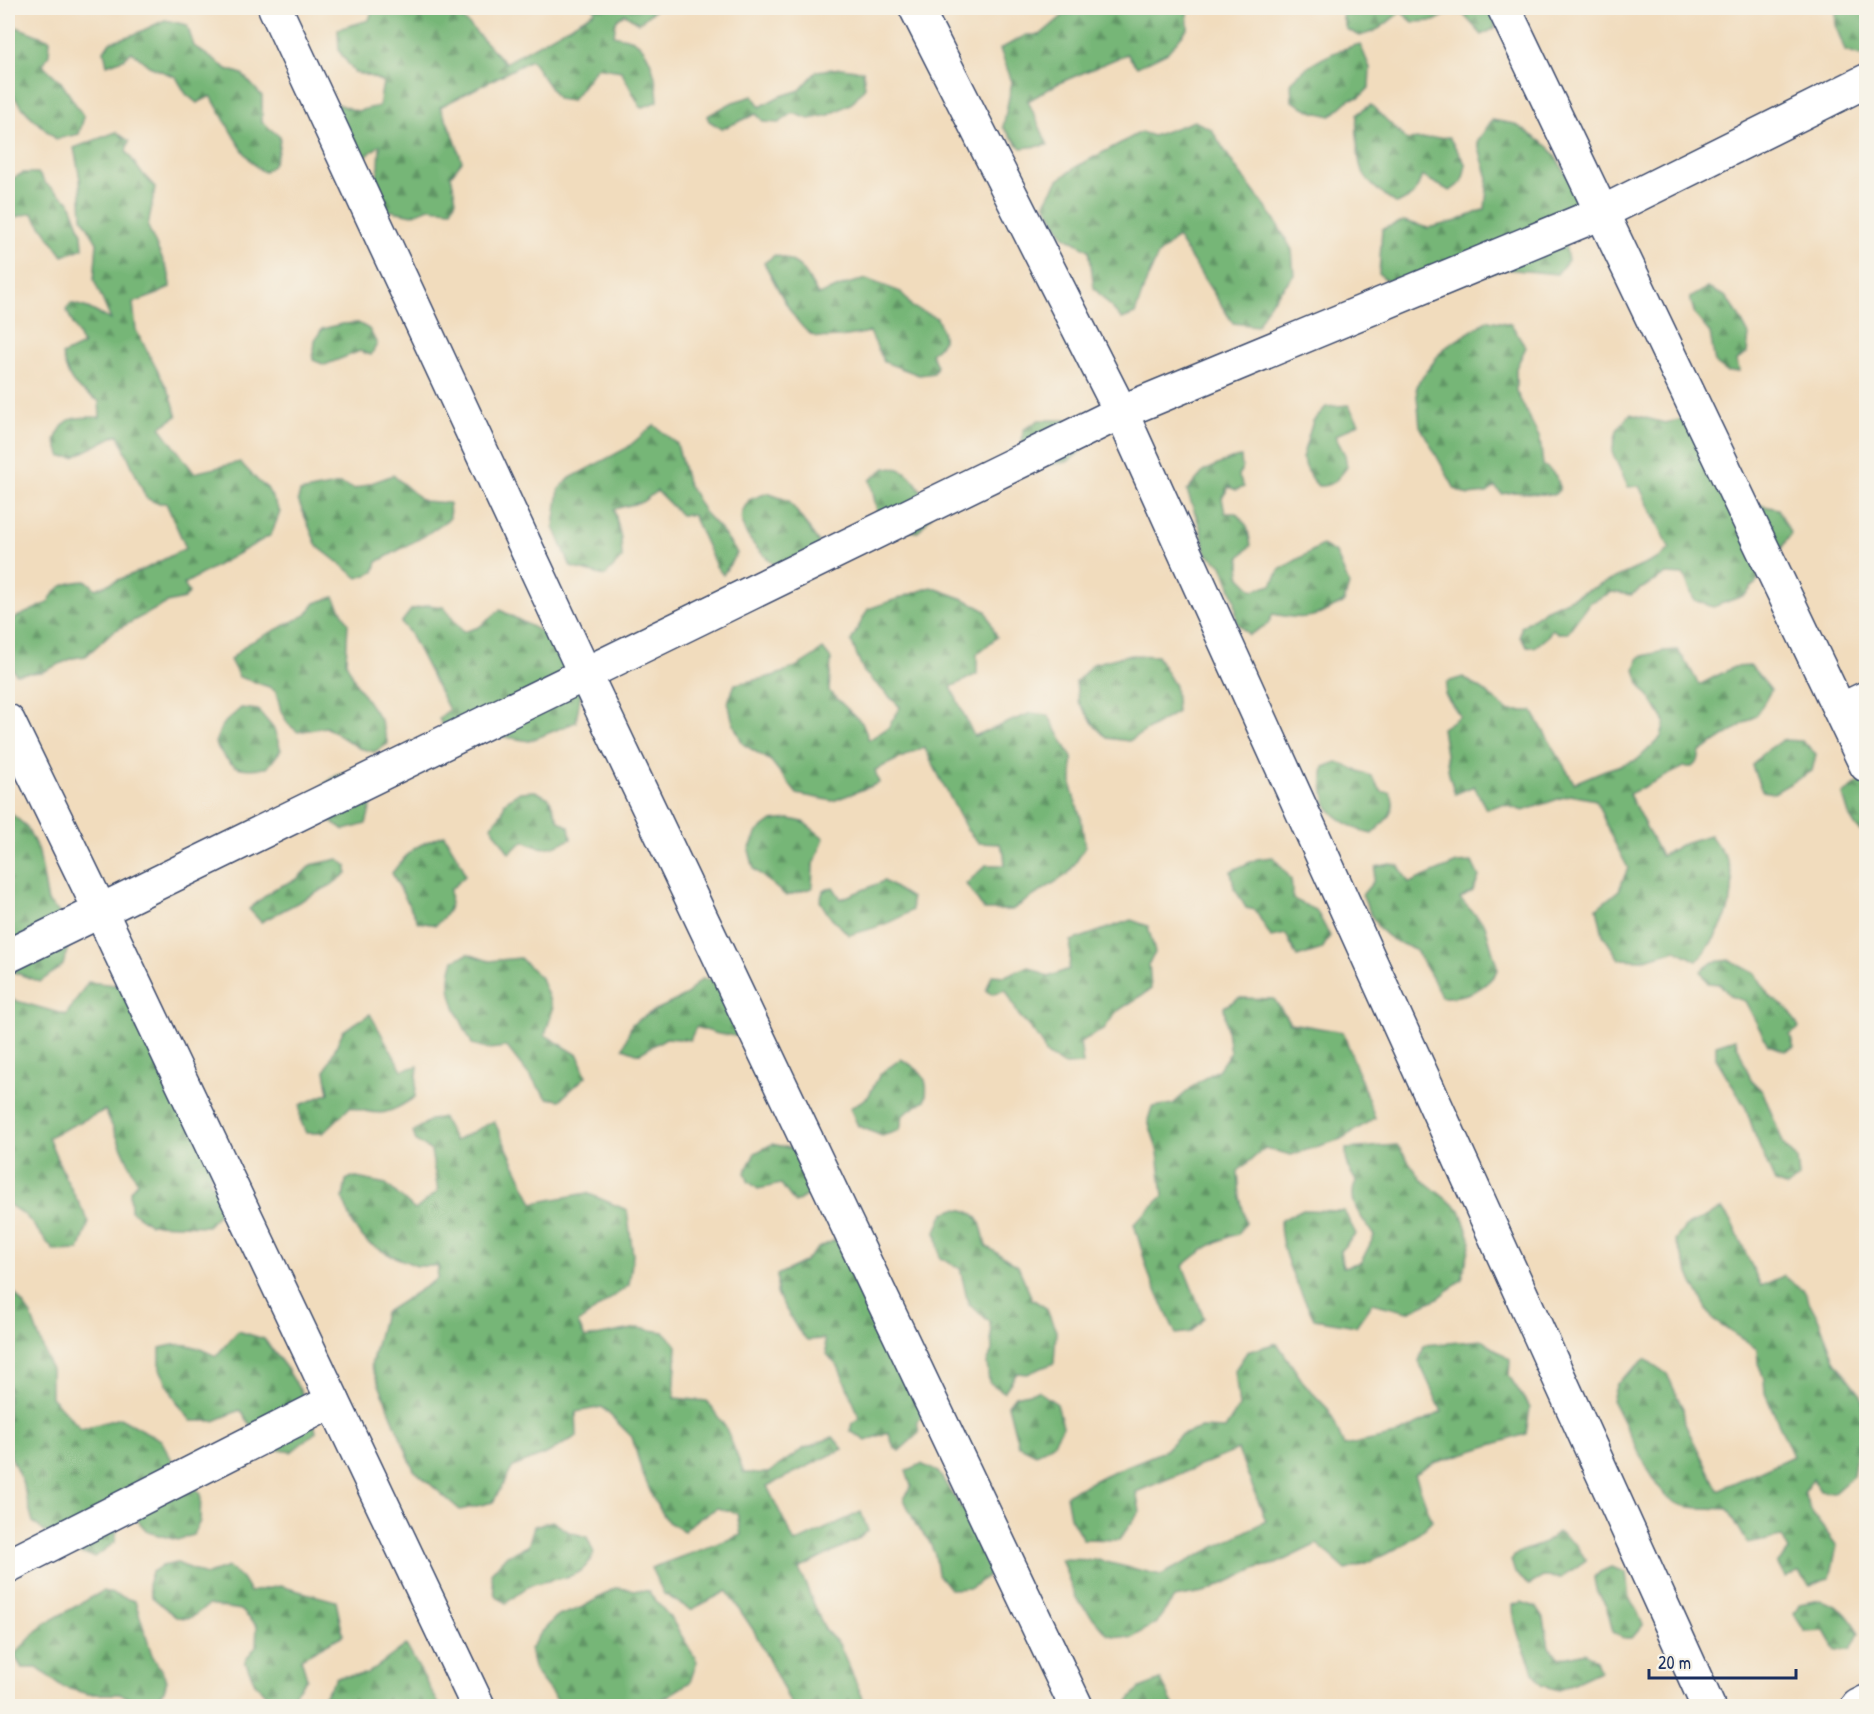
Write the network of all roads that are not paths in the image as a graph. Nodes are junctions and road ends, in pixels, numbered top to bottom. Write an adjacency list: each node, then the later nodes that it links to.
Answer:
1 (275, 8): 7 (street)
2 (916, 8): 6 (street)
3 (1504, 8): 5 (street)
4 (1866, 81): 5 (street)
5 (1601, 213): 6 (street); 8 (street)
6 (1121, 412): 7 (street); 18 (street)
7 (585, 674): 11 (street); 17 (street)
8 (1854, 704): 10 (street)
9 (8, 721): 11 (street)
10 (1866, 765)
11 (101, 912): 12 (street); 13 (street)
12 (8, 956)
13 (333, 1401): 14 (street); 16 (street)
14 (8, 1566)
15 (1866, 1702): 19 (street)
16 (478, 1707)
17 (1077, 1707)
18 (1708, 1707)
19 (1858, 1707)

